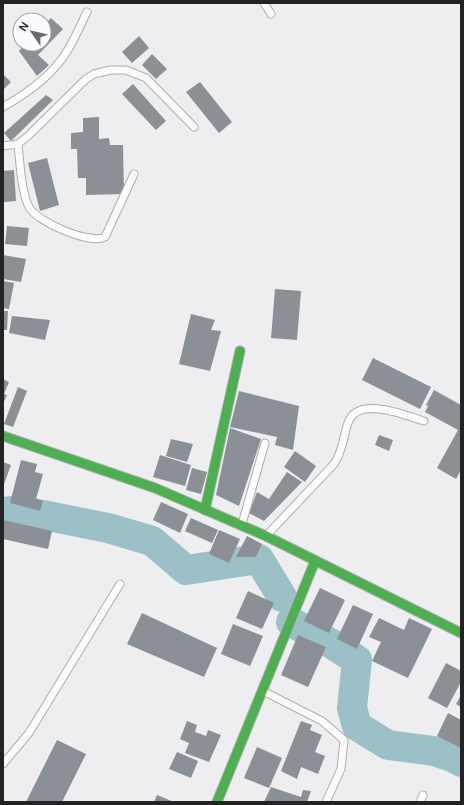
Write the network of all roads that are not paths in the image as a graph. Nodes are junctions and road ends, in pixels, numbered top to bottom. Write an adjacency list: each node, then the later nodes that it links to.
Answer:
1 (264, 3): 3 (lane)
2 (87, 12): 4 (lane)
3 (271, 14)
4 (3, 107)
5 (194, 127): 6 (lane)
6 (18, 144): 7 (lane); 8 (lane)
7 (3, 146)
8 (134, 174)
9 (240, 351): 13 (street)
10 (424, 421): 15 (lane)
11 (3, 436): 13 (street)
12 (265, 443): 14 (lane)
13 (205, 510): 14 (street)
14 (242, 526): 15 (street)
15 (266, 536): 16 (street)
16 (315, 561): 18 (street); 19 (street)
17 (120, 584): 20 (lane)
18 (461, 633)
19 (262, 691): 21 (street); 22 (lane)
20 (3, 764)
21 (217, 802)
22 (326, 802)

